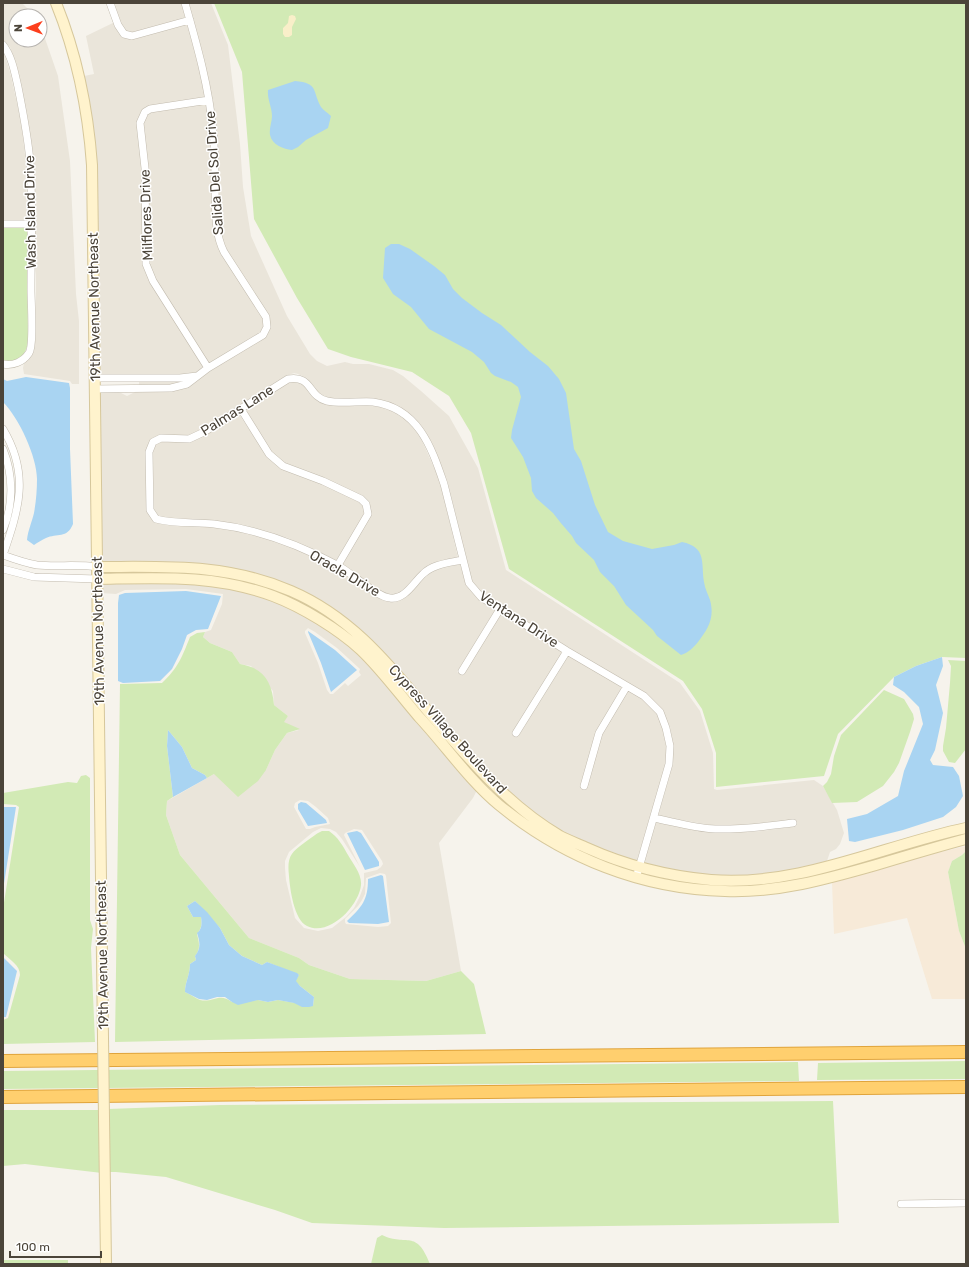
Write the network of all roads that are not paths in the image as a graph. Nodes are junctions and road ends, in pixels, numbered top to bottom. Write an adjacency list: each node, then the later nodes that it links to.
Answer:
1 (56, 3): 13 (street, 19th Avenue Northeast)
2 (110, 3): 4 (street)
3 (185, 3): 4 (street, Salida Del Sol Drive)
4 (190, 20): 6 (street, Salida Del Sol Drive)
5 (3, 45): 8 (street, Wash Island Drive)
6 (209, 100): 10 (street, Salida Del Sol Drive); 10 (street, Milflores Drive)
7 (3, 224): 8 (street)
8 (31, 224): 9 (street, Wash Island Drive)
9 (3, 364)
10 (208, 368): 11 (street, Salida Del Sol Drive)
11 (199, 375): 15 (street, Salida Del Sol Drive); 17 (street, Salida Del Sol Drive)
12 (296, 377): 19 (street, Palmas Lane); 25 (street, Ventana Drive)
13 (94, 378): 14 (street, Salida Del Sol Drive); 18 (street, 19th Avenue Northeast)
14 (135, 378): 15 (street, Salida Del Sol Drive); 16 (street)
15 (147, 378): 17 (street)
16 (136, 388): 17 (street, Salida Del Sol Drive); 18 (street, Salida Del Sol Drive)
17 (147, 388)
18 (94, 389): 27 (street, 19th Avenue Northeast)
19 (240, 409): 22 (street, Palmas Lane); 26 (street)
20 (3, 429): 24 (street)
21 (3, 449): 23 (street)
22 (150, 489): 26 (street, Oracle Drive)
23 (3, 530)
24 (3, 555): 27 (street)
25 (462, 560): 26 (street, Oracle Drive); 30 (street, Ventana Drive)
26 (338, 565)
27 (97, 567): 29 (street, 19th Avenue Northeast); 40 (street, Cypress Village Boulevard)
28 (3, 570): 29 (street)
29 (97, 579): 41 (street, Cypress Village Boulevard); 48 (street, 19th Avenue Northeast, bridge)
30 (500, 609): 31 (street, Ventana Drive); 32 (street)
31 (567, 651): 33 (street, Ventana Drive); 34 (street)
32 (462, 671)
33 (626, 686): 35 (street); 36 (street, Ventana Drive)
34 (516, 733)
35 (584, 786)
36 (654, 818): 37 (street); 40 (street, Ventana Drive)
37 (793, 823)
38 (966, 828): 40 (street, Cypress Village Boulevard)
39 (966, 839): 41 (street, Cypress Village Boulevard)
40 (639, 868): 41 (street, Ventana Drive)
41 (636, 878)
42 (966, 1052): 43 (highway)
43 (3, 1062)
44 (966, 1087): 45 (highway)
45 (3, 1097)
46 (966, 1203): 47 (street)
47 (901, 1204)
48 (106, 1264)

